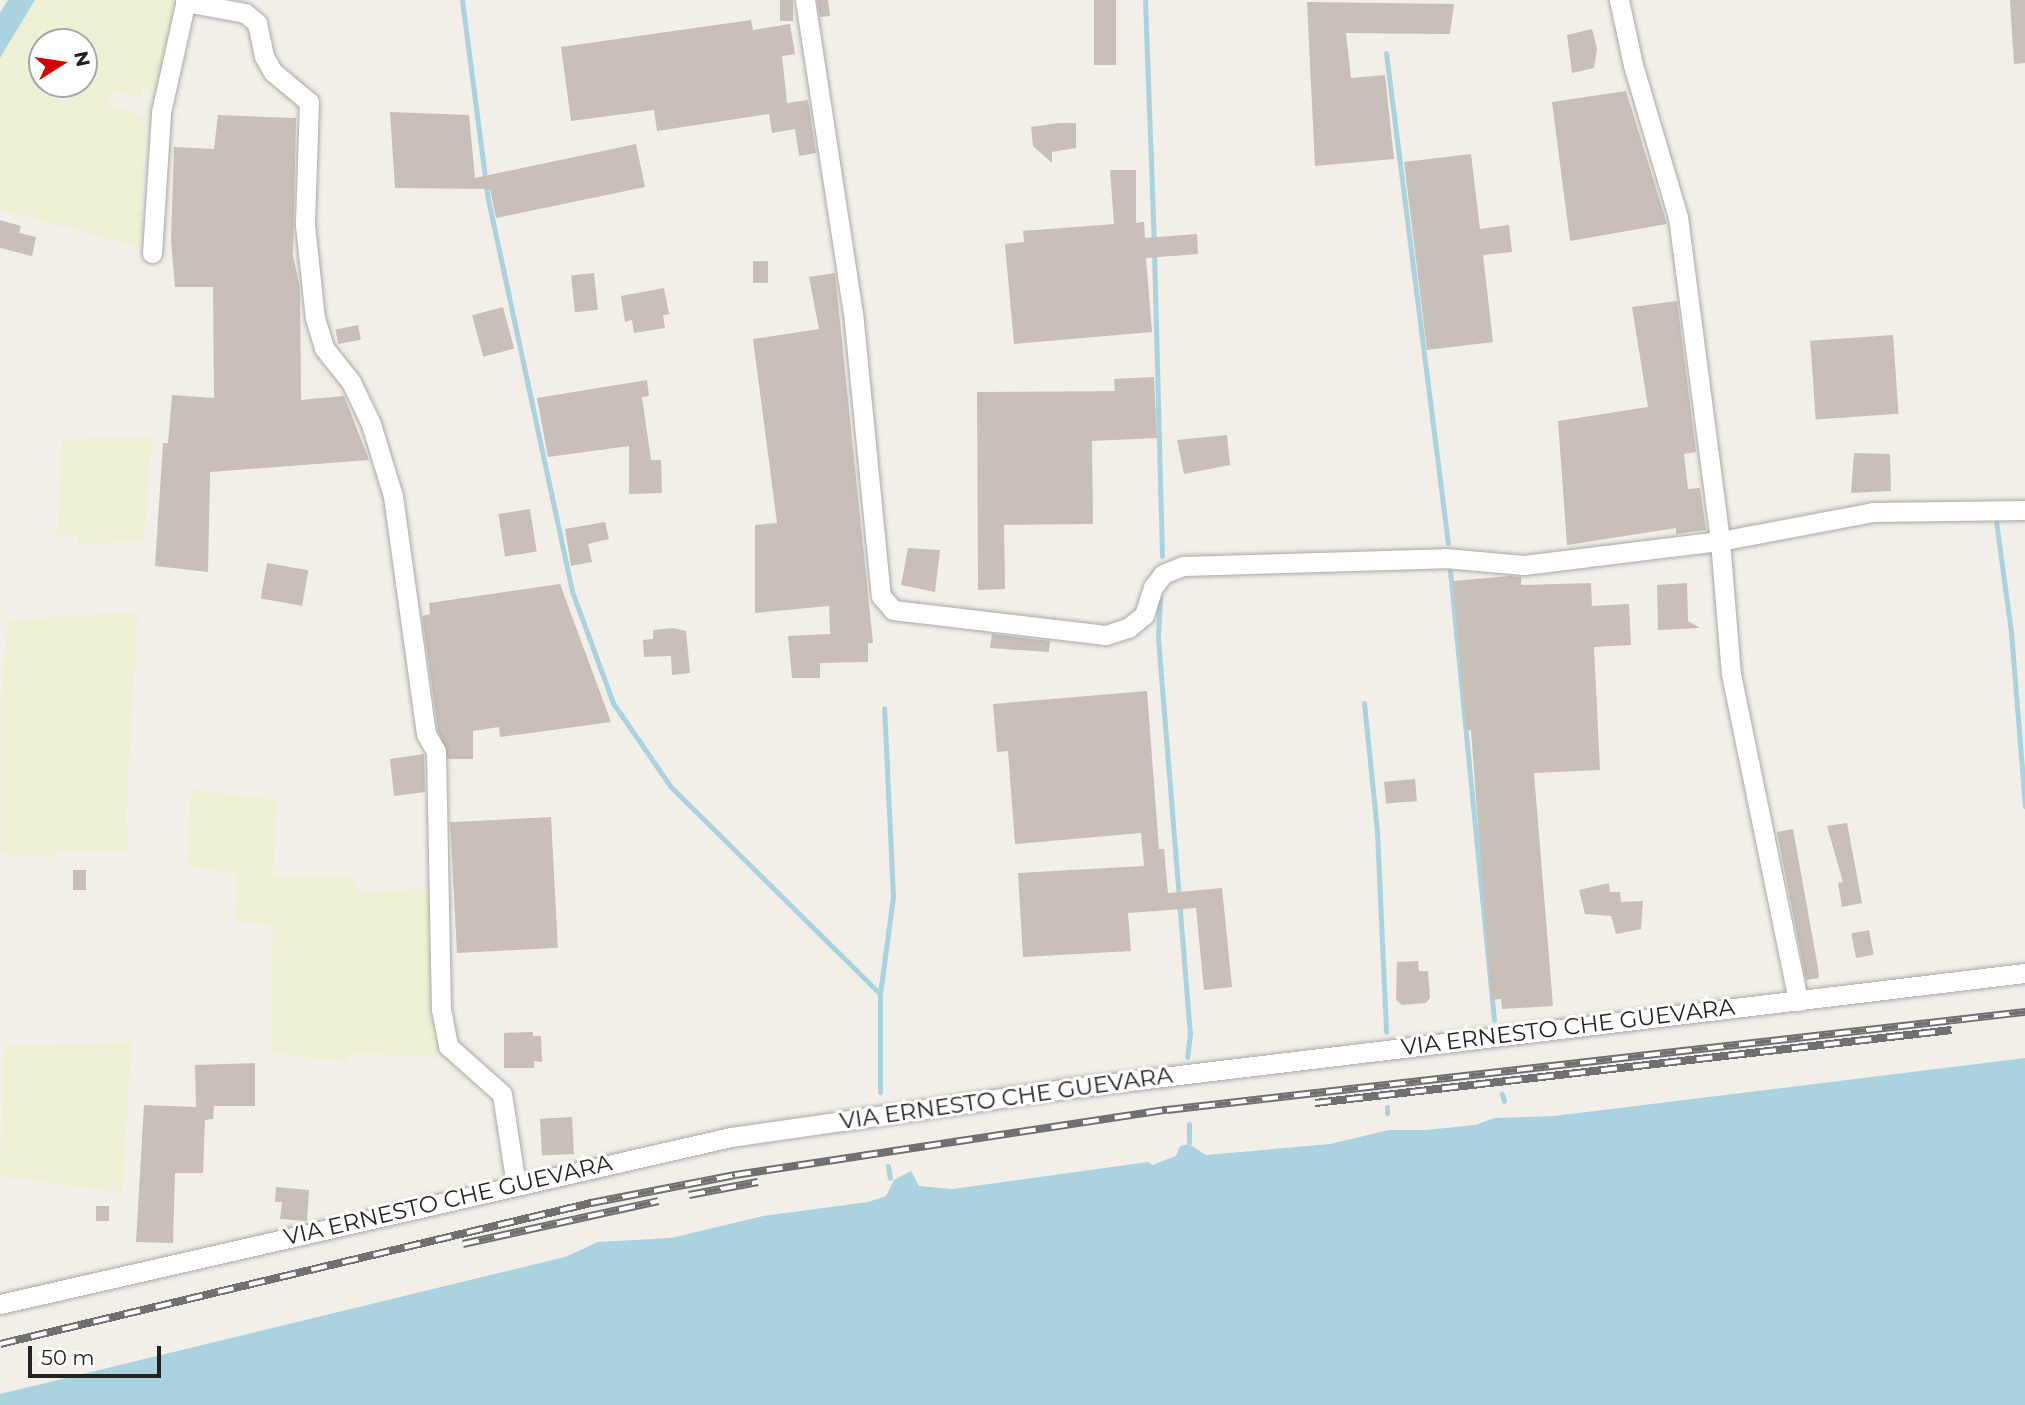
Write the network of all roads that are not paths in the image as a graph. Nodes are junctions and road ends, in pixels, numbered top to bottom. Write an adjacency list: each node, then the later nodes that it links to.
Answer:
1 (805, 0): 6 (street)
2 (1619, 0): 6 (street)
3 (185, 1): 4 (street); 9 (street)
4 (152, 253)
5 (2025, 510): 6 (street)
6 (1720, 541): 8 (street)
7 (2025, 974): 8 (street, VIA ERNESTO CHE GUEVARA)
8 (1798, 1001): 9 (street, VIA ERNESTO CHE GUEVARA)
9 (516, 1185): 10 (street, VIA ERNESTO CHE GUEVARA)
10 (0, 1304)

